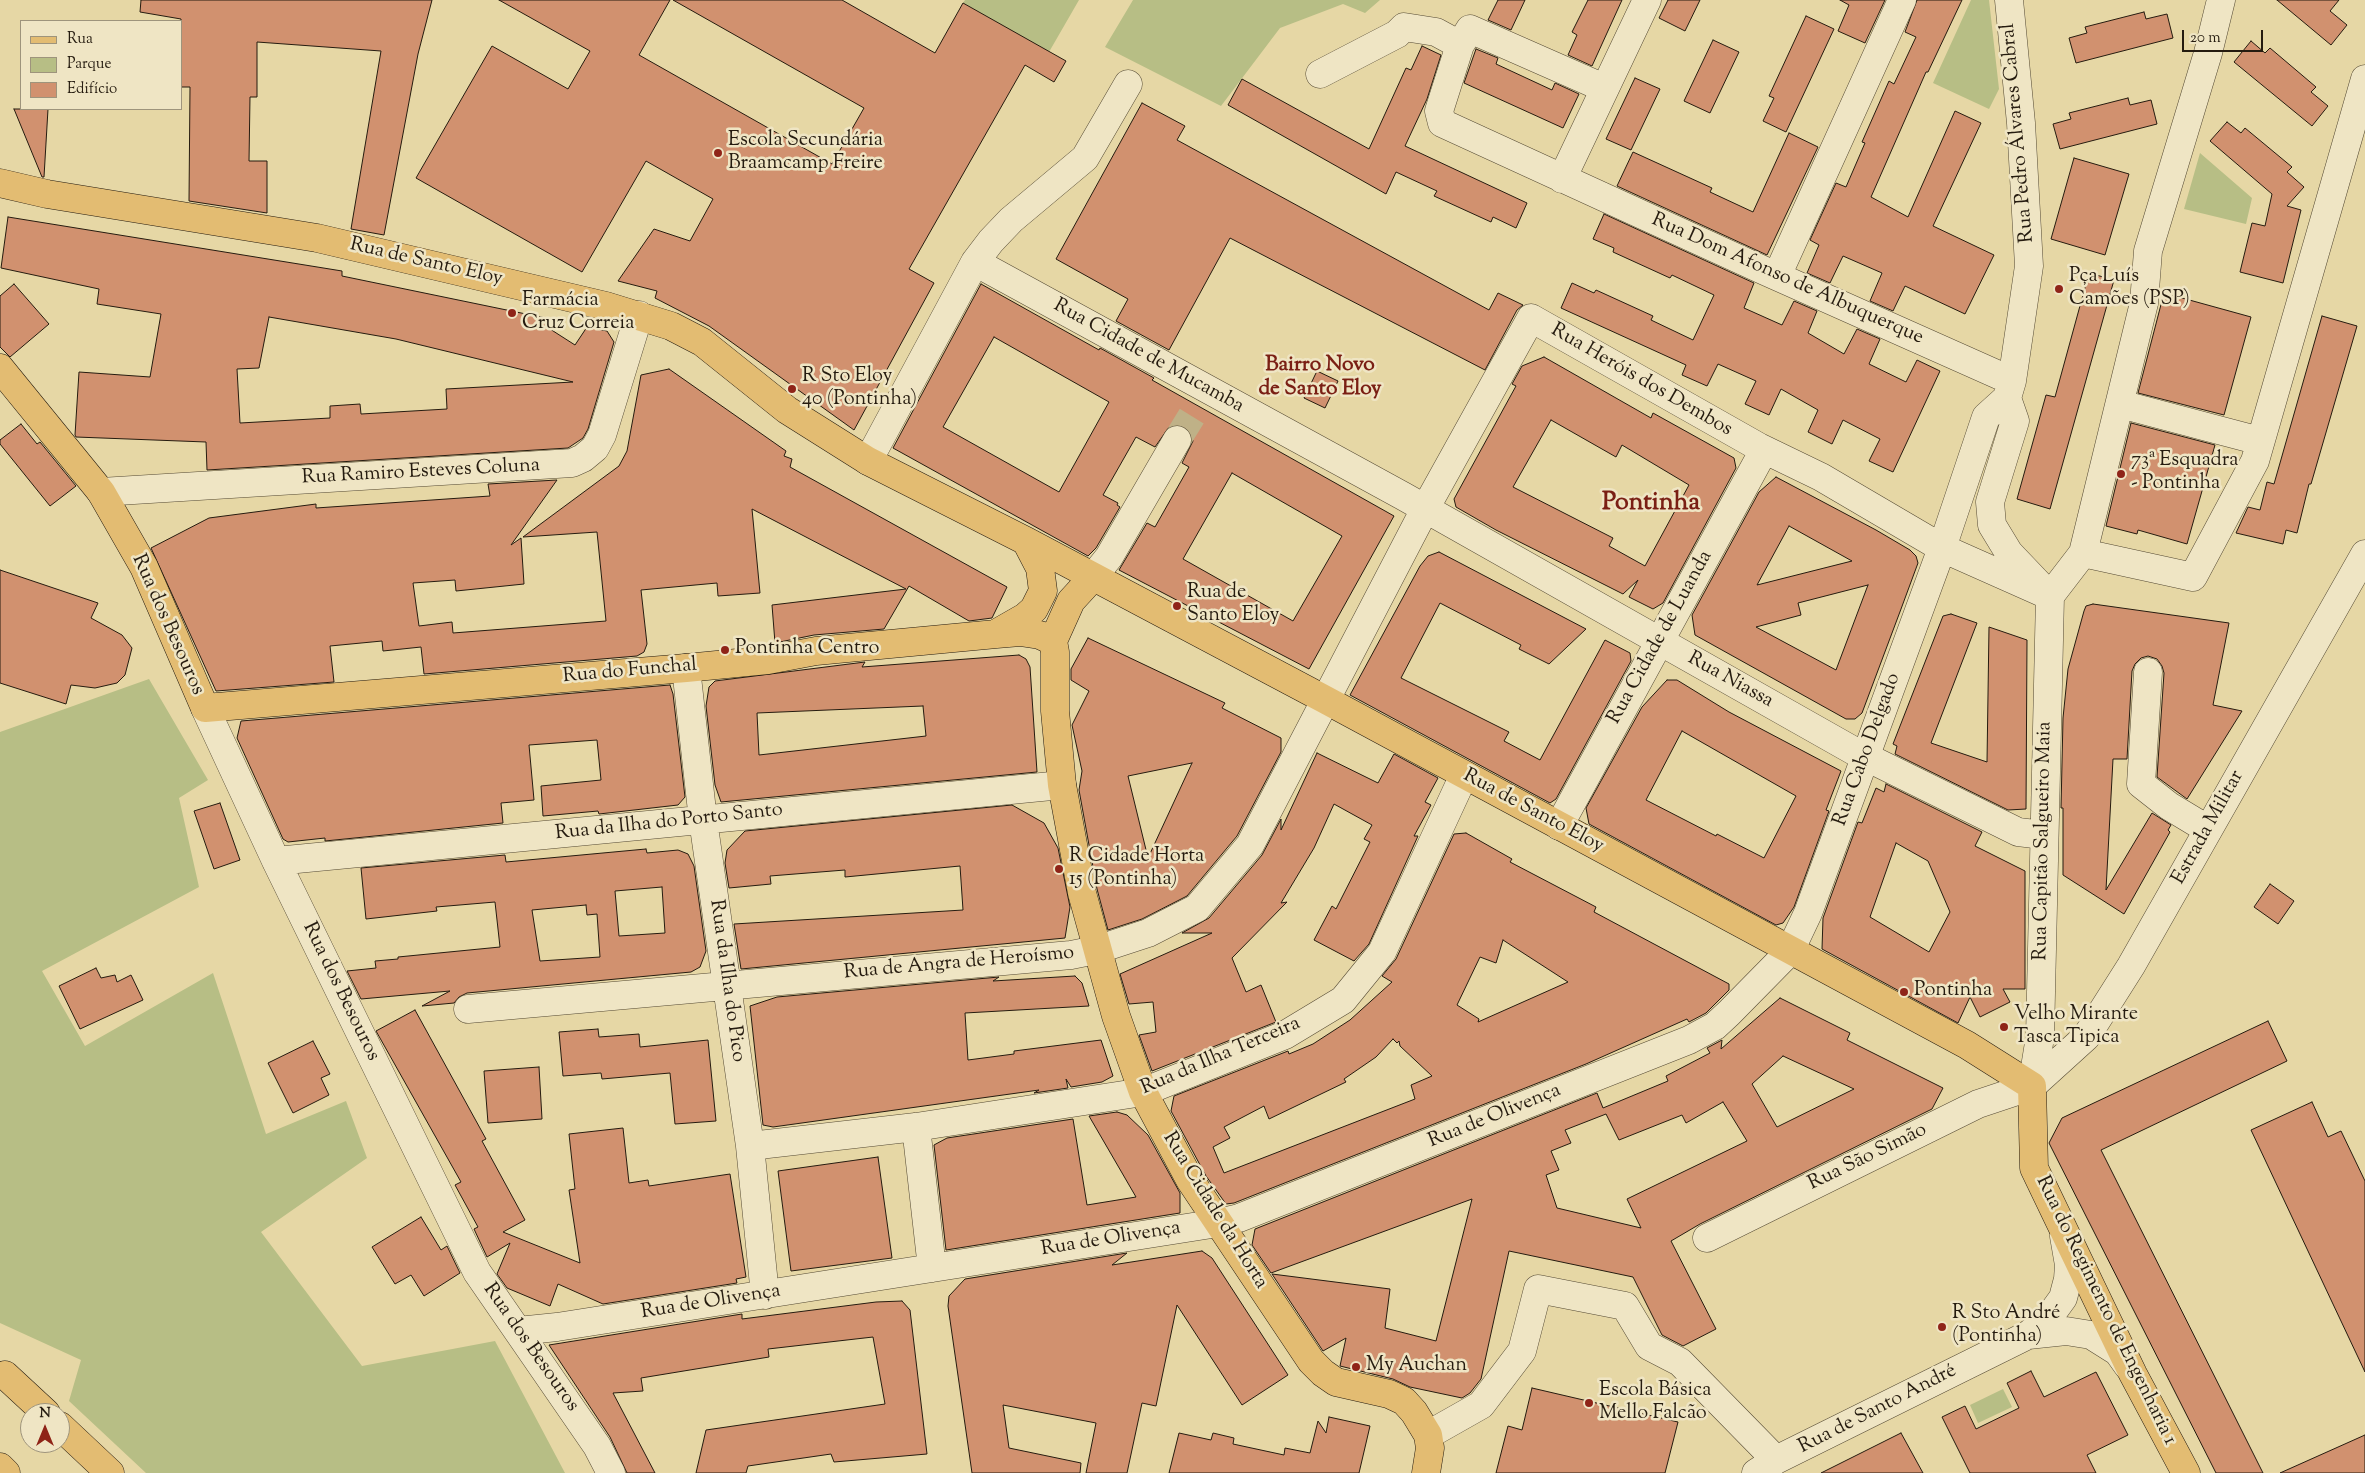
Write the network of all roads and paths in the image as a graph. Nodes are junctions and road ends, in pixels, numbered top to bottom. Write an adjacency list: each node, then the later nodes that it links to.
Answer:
1 (1647, 0): 9 (street)
2 (1902, 0): 13 (street)
3 (2009, 0): 16 (street, Rua Pedro Álvares Cabral)
4 (2221, 0): 17 (street)
5 (1460, 45): 6 (street); 9 (street); 10 (street, Rua Dom Afonso de Albuquerque)
6 (1320, 74)
7 (2365, 79): 19 (street)
8 (1128, 84): 12 (street)
9 (1604, 88): 10 (street)
10 (1562, 179): 13 (street, Rua Dom Afonso de Albuquerque)
11 (0, 183): 14 (main road, Rua de Santo Eloy)
12 (976, 262): 21 (street); 23 (street, Rua Cidade de Mucamba)
13 (1777, 276): 16 (street, Rua Dom Afonso de Albuquerque)
14 (639, 315): 21 (main road, Rua de Santo Eloy); 22 (street, Rua Ramiro Esteves Coluna)
15 (0, 368): 22 (main road, Rua dos Besouros)
16 (2010, 390): 25 (street, Rua Cabo Delgado); 29 (street)
17 (2120, 404): 19 (street); 26 (street)
18 (1178, 440): 28 (street)
19 (2260, 442): 26 (street)
20 (1764, 450): 23 (street, Rua Heróis dos Dembos); 25 (street, Rua Heróis dos Dembos); 32 (street, Rua Cidade de Luanda)
21 (868, 461): 24 (main road, Rua de Santo Eloy)
22 (101, 492): 36 (main road, Rua dos Besouros)
23 (1425, 509): 32 (street, Rua Niassa); 35 (street, Rua de Angra de Heroísmo)
24 (1026, 541): 28 (main road, Rua de Santo Eloy); 30 (main road)
25 (1942, 548): 29 (street, Rua Heróis dos Dembos); 37 (street, Rua Cabo Delgado)
26 (2083, 553): 29 (street)
27 (2365, 554): 42 (street, Estrada Militar)
28 (1093, 577): 31 (main road); 35 (main road, Rua de Santo Eloy)
29 (2050, 596): 43 (street, Rua Capitão Salgueiro Maia)
30 (996, 634): 31 (main road, Rua do Funchal); 33 (main road, Rua do Funchal)
31 (1053, 641): 39 (main road, Rua Cidade da Horta)
32 (1660, 641): 37 (street, Rua Niassa); 41 (street, Rua Cidade de Luanda)
33 (686, 668): 36 (main road, Rua do Funchal); 40 (street, Rua da Ilha do Pico)
34 (2148, 672): 42 (street)
35 (1324, 700): 38 (main road, Rua de Santo Eloy); 45 (street, Rua de Angra de Heroísmo)
36 (205, 708): 44 (street, Rua dos Besouros)
37 (1867, 757): 43 (street, Rua Niassa); 46 (street, Rua Cabo Delgado)
38 (1464, 775): 41 (main road, Rua de Santo Eloy); 50 (street, Rua da Ilha Terceira)
39 (1062, 786): 40 (street, Rua da Ilha do Porto Santo); 45 (main road, Rua Cidade da Horta)
40 (703, 820): 44 (street, Rua da Ilha do Porto Santo); 47 (street, Rua da Ilha do Pico)
41 (1559, 826): 46 (main road, Rua de Santo Eloy)
42 (2208, 829): 49 (street, Estrada Militar)
43 (2043, 835): 49 (street, Rua Capitão Salgueiro Maia)
44 (276, 861): 58 (street, Rua dos Besouros)
45 (1096, 950): 47 (street, Rua de Angra de Heroísmo); 50 (main road, Rua Cidade da Horta)
46 (1790, 951): 49 (main road, Rua de Santo Eloy); 53 (street, Rua de Olivença)
47 (726, 985): 48 (street, Rua de Angra de Heroísmo); 52 (street, Rua da Ilha do Pico)
48 (468, 1010)
49 (2032, 1086): 54 (main road, Rua do Regimento de Engenharia 1); 55 (street, Rua São Simão)
50 (1143, 1092): 51 (street, Rua da Ilha Terceira); 53 (main road, Rua Cidade da Horta)
51 (916, 1127): 52 (street, Rua da Ilha Terceira); 56 (street)
52 (750, 1146): 57 (street, Rua da Ilha do Pico)
53 (1218, 1223): 56 (street, Rua de Olivença); 64 (main road, Rua Cidade da Horta)
54 (2060, 1223): 59 (street, Rua de Santo André); 60 (main road, Rua do Regimento de Engenharia 1)
55 (1707, 1238)
56 (932, 1268): 57 (street, Rua de Olivença)
57 (765, 1295): 58 (street, Rua de Olivença)
58 (518, 1331): 69 (street, Rua dos Besouros)
59 (2028, 1335): 60 (street, Rua de Santo André); 66 (street, Rua de Santo André)
60 (2134, 1374): 71 (main road, Rua do Regimento de Engenharia 1)
61 (6, 1375): 62 (main road)
62 (35, 1403)
63 (70, 1435): 68 (main road)
64 (1428, 1435): 66 (street); 70 (main road)
65 (0, 1467): 67 (main road)
66 (1766, 1467)
67 (6, 1473)
68 (110, 1473)
69 (611, 1473)
70 (1426, 1473)
71 (2186, 1473)

